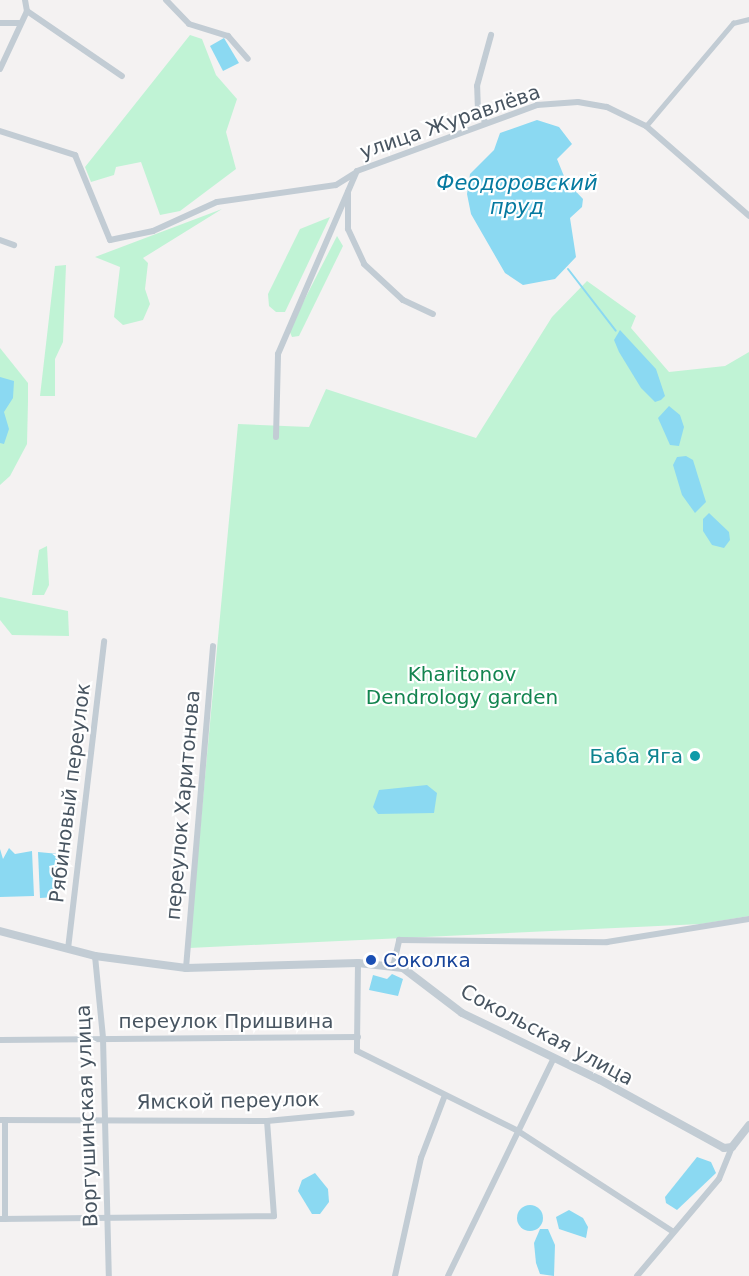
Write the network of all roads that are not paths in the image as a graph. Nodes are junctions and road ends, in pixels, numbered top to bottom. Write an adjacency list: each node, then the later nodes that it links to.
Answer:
1 (25, 0): 3 (street)
2 (166, 0): 8 (street)
3 (27, 11): 6 (street); 10 (street)
4 (749, 19): 12 (street)
5 (0, 23): 6 (street)
6 (19, 23): 9 (street)
7 (490, 35): 11 (street)
8 (248, 59)
9 (0, 69)
10 (122, 76)
11 (486, 123): 12 (street, улица Журавлёва); 14 (street, улица Журавлёва)
12 (646, 126): 16 (street, улица Журавлёва)
13 (0, 131): 14 (street)
14 (357, 171): 15 (street, улица Журавлёва)
15 (348, 188): 19 (street); 20 (street, улица Журавлёва)
16 (749, 216)
17 (0, 240): 18 (street)
18 (14, 245)
19 (433, 314)
20 (276, 438)
21 (104, 641): 25 (street, Рябиновый переулок)
22 (213, 645): 29 (street, переулок Харитонова)
23 (749, 919): 28 (street)
24 (0, 931): 25 (street, Сокольская улица)
25 (68, 949): 26 (street, Сокольская улица)
26 (95, 956): 29 (street, Сокольская улица); 31 (street, Воргушинская улица)
27 (358, 963): 28 (street, Сокольская улица); 29 (street, Сокольская улица); 30 (street)
28 (393, 967): 33 (street, Сокольская улица)
29 (186, 968)
30 (358, 1037): 31 (street, переулок Пришвина); 34 (street)
31 (103, 1038): 32 (street, переулок Пришвина); 37 (street, Воргушинская улица)
32 (0, 1040)
33 (554, 1058): 39 (street); 41 (street, Сокольская улица)
34 (445, 1095): 39 (street); 46 (street)
35 (352, 1113): 38 (street, Ямской переулок)
36 (3, 1120): 37 (street, Ямской переулок); 43 (street)
37 (106, 1120): 38 (street, Ямской переулок); 42 (street, Воргушинская улица)
38 (267, 1121): 42 (street)
39 (518, 1131): 44 (street); 47 (street)
40 (747, 1131): 41 (street)
41 (732, 1147): 44 (street)
42 (108, 1218): 43 (street); 45 (street, Воргушинская улица)
43 (2, 1219)
44 (672, 1232): 48 (street)
45 (109, 1276)
46 (395, 1276)
47 (448, 1276)
48 (637, 1276)

